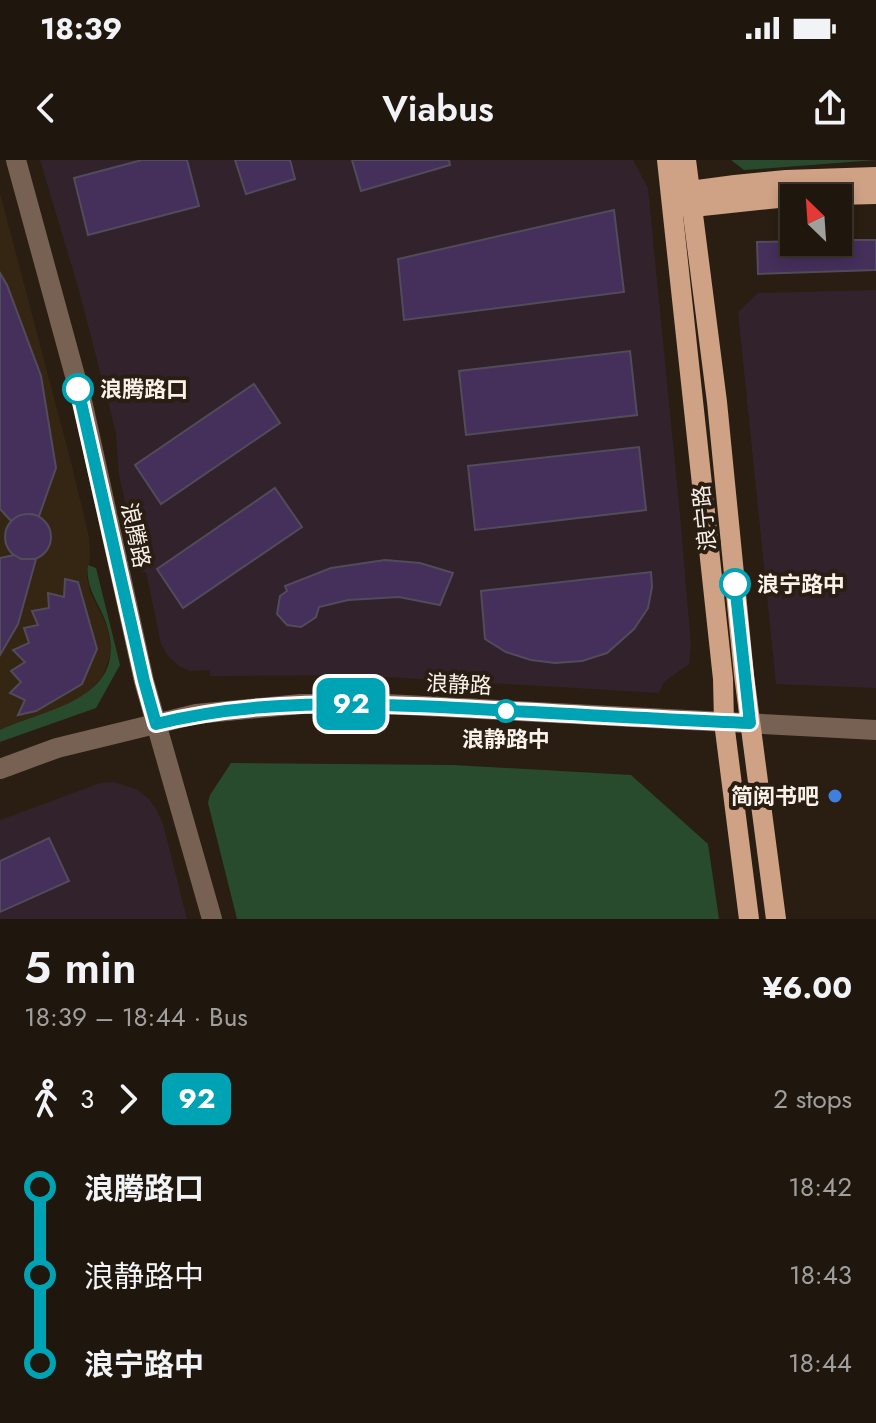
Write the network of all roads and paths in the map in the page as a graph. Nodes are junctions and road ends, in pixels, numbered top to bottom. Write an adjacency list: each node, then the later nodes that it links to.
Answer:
1 (16, 160): 9 (street, 浪腾路)
2 (667, 160): 6 (main road, 浪宁路)
3 (686, 160): 6 (main road, 浪宁路)
4 (876, 177): 6 (main road)
5 (876, 194): 6 (main road)
6 (685, 201): 7 (main road, 浪宁路); 8 (main road, 浪宁路)
7 (724, 722): 8 (street, 浪静路); 9 (street, 浪静路); 13 (main road, 浪宁路)
8 (750, 723): 10 (street, 浪静路); 14 (main road, 浪宁路)
9 (156, 724): 11 (street, 浪静路); 12 (street, 浪腾路)
10 (876, 730)
11 (0, 769)
12 (212, 919)
13 (749, 919)
14 (776, 919)

